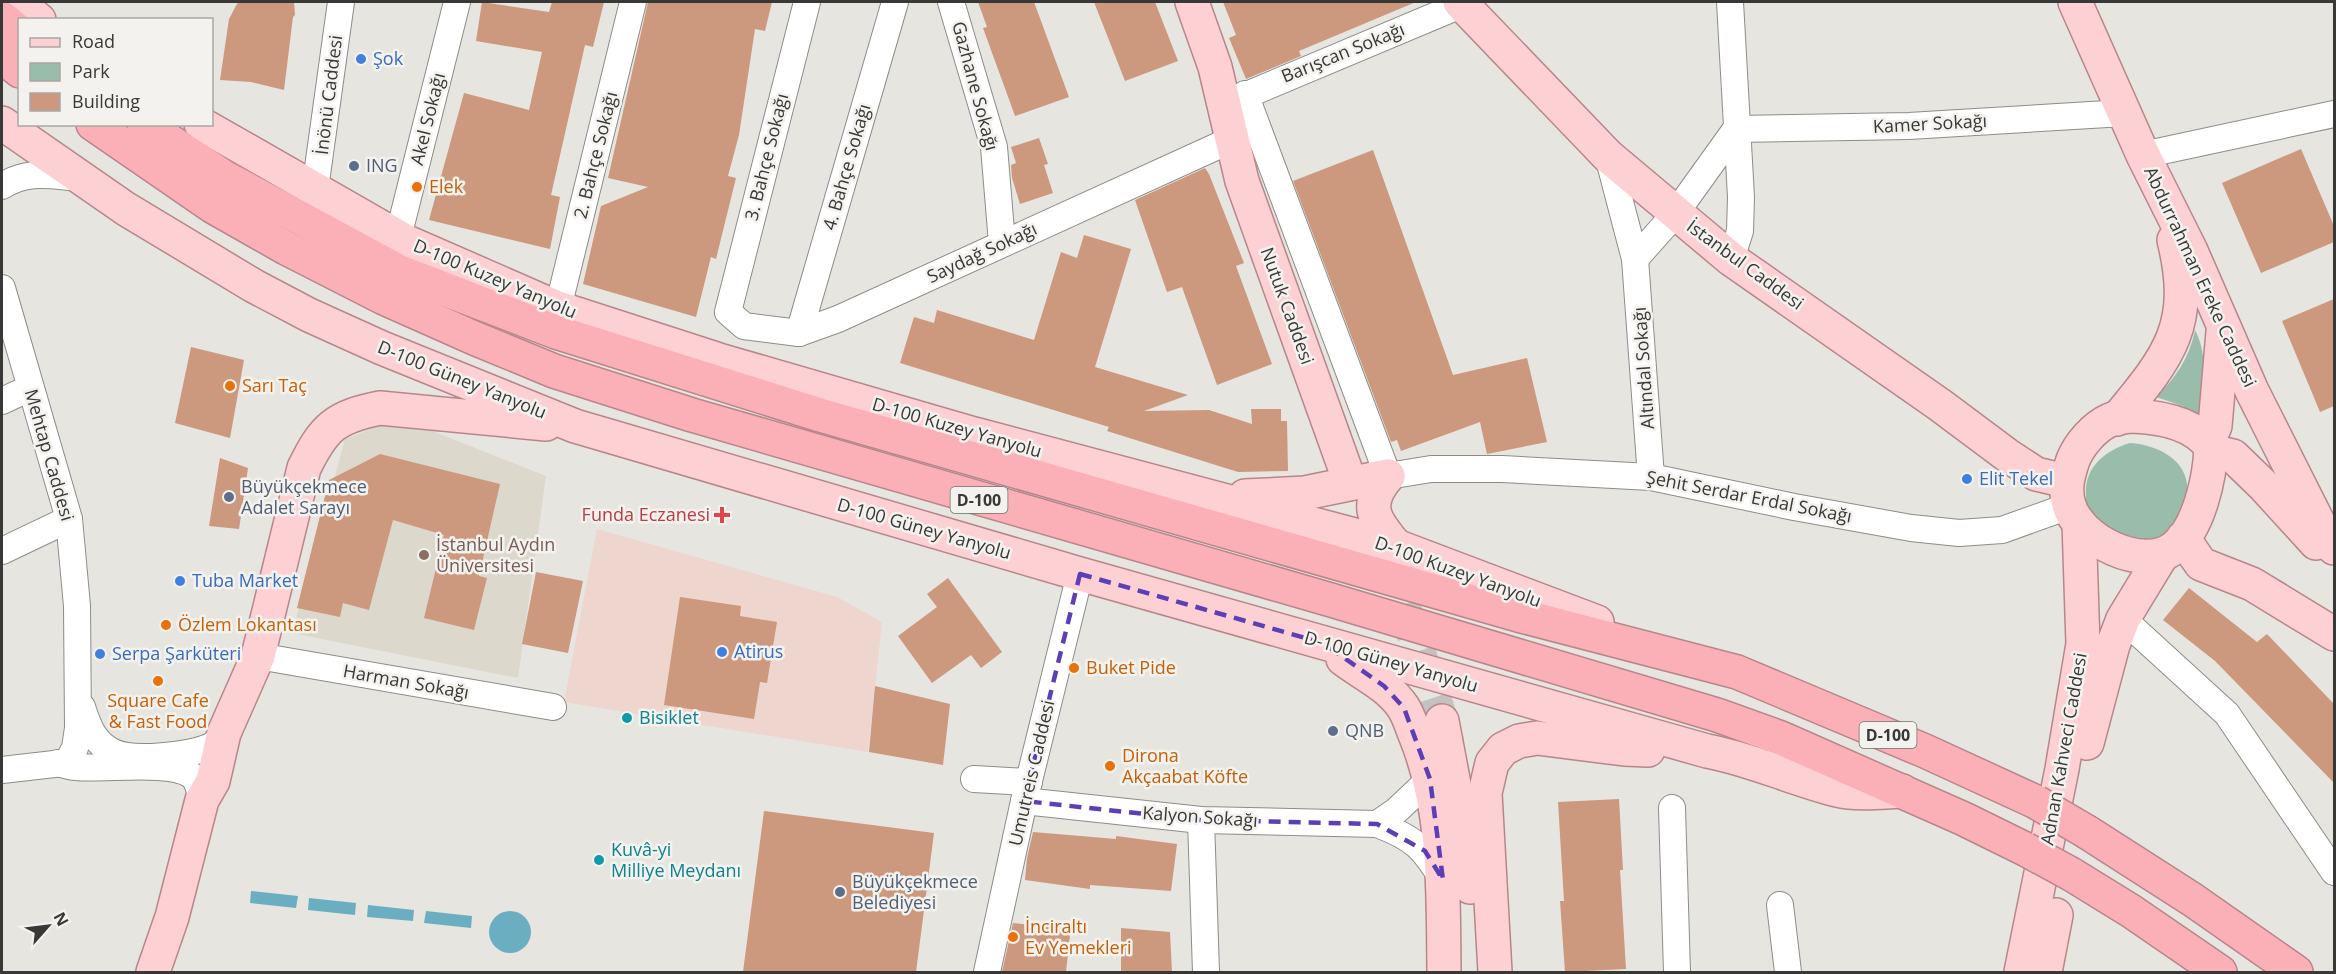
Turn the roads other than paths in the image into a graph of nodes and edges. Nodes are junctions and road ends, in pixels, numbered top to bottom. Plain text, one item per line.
1 (17, 2) edge
2 (341, 2) edge
3 (457, 2) edge
4 (633, 2) edge
5 (807, 2) edge
6 (895, 2) edge
7 (951, 2) edge
8 (1192, 2) edge
9 (1462, 2) edge
10 (1730, 2) edge
11 (2076, 2) edge
12 (2, 18) edge
13 (37, 18) edge
14 (18, 31) edge
15 (2, 57) edge
16 (18, 69) edge
17 (1234, 99) junction
18 (2124, 113) junction
19 (2334, 114) edge
20 (2, 123) edge
21 (96, 126) edge
22 (147, 126) edge
23 (205, 126) edge
24 (1736, 129) junction
25 (1233, 139) junction
26 (2143, 154) junction
27 (1608, 156) junction
28 (84, 178) junction
29 (2, 186) edge
30 (315, 189) junction
31 (2160, 192) junction
32 (1675, 214) junction
33 (398, 237) junction
34 (1002, 243) junction
35 (1635, 259) junction
36 (1731, 259) junction
37 (2, 288) edge
38 (2215, 304) junction
39 (558, 308) junction
40 (728, 312) joint
41 (799, 333) junction
42 (30, 388) junction
43 (2, 401) edge
44 (2117, 419) junction
45 (575, 426) junction
46 (2210, 447) junction
47 (1352, 468) dead end
48 (1388, 476) junction
49 (1652, 477) junction
50 (1214, 498) junction
51 (2072, 503) junction
52 (69, 519) junction
53 (1396, 546) junction
54 (2172, 546) junction
55 (2334, 548) edge
56 (2, 551) edge
57 (2334, 561) edge
58 (1080, 574) junction
59 (2123, 619) junction
60 (2334, 634) edge
61 (1323, 643) junction
62 (258, 656) junction
63 (1737, 672) junction
64 (79, 698) junction
65 (553, 707) dead end
66 (224, 733) junction
67 (1707, 751) junction
68 (58, 763) junction
69 (2, 770) edge
70 (1430, 778) junction
71 (974, 779) dead end
72 (1902, 791) junction
73 (1026, 792) junction
74 (202, 800) junction
75 (1672, 808) dead end
76 (1201, 820) junction
77 (1377, 824) junction
78 (2334, 872) edge
79 (1443, 880) junction
80 (1780, 905) dead end
81 (153, 972) edge
82 (987, 972) edge
83 (1206, 972) edge
84 (1444, 972) edge
85 (1461, 972) edge
86 (1472, 972) edge
87 (1495, 972) edge
88 (1677, 972) edge
89 (1788, 972) edge
90 (2021, 972) edge
91 (2045, 972) edge
92 (2220, 972) edge
93 (2296, 972) edge

1 - 13 main road
2 - 30 street, İnönü Caddesi
3 - 33 street, Akel Sokağı
4 - 39 street, 2. Bahçe Sokağı
5 - 40 street, 3. Bahçe Sokağı
6 - 41 street, 4. Bahçe Sokağı
7 - 34 street, Gazhane Sokağı
8 - 17 main road, Nutuk Caddesi
9 - 17 street, Barışcan Sokağı
9 - 27 main road, İstanbul Caddesi
10 - 24 street
11 - 18 main road, Abdurrahman Ereke Caddesi
12 - 14 highway
15 - 16 highway
17 - 25 main road, Nutuk Caddesi
17 - 48 street
18 - 24 street, Kamer Sokağı
18 - 26 main road, Abdurrahman Ereke Caddesi
19 - 26 street
20 - 28 main road, D-100 Güney Yanyolu
21 - 72 highway, D-100
22 - 63 highway, D-100
23 - 30 main road, D-100 Kuzey Yanyolu
24 - 32 street
24 - 36 street
25 - 34 street, Saydağ Sokağı
25 - 47 main road, Nutuk Caddesi
26 - 31 main road, Abdurrahman Ereke Caddesi
27 - 32 main road, İstanbul Caddesi
27 - 35 street, Altındal Sokağı
28 - 29 street
28 - 45 main road, D-100 Güney Yanyolu
30 - 33 main road, D-100 Kuzey Yanyolu
31 - 38 main road, Abdurrahman Ereke Caddesi
31 - 44 main road
32 - 35 street
32 - 36 main road, İstanbul Caddesi
33 - 39 main road, D-100 Kuzey Yanyolu
34 - 41 street, Saydağ Sokağı
35 - 49 street, Altındal Sokağı
36 - 51 main road, İstanbul Caddesi
37 - 42 street, Mehtap Caddesi
38 - 46 main road
38 - 55 main road, Abdurrahman Ereke Caddesi
39 - 50 main road, D-100 Kuzey Yanyolu
40 - 41 street, Saydağ Sokağı
42 - 43 street
42 - 52 street, Mehtap Caddesi
44 - 46 main road
44 - 51 main road
45 - 58 main road, D-100 Güney Yanyolu
45 - 62 main road
46 - 54 main road
46 - 57 main road
48 - 49 street, Şehit Serdar Erdal Sokağı
48 - 50 main road
48 - 53 main road
49 - 51 street, Şehit Serdar Erdal Sokağı
50 - 53 main road, D-100 Kuzey Yanyolu
51 - 54 main road
51 - 90 main road, Adnan Kahveci Caddesi
52 - 56 street
52 - 64 street, Mehtap Caddesi
53 - 63 main road, D-100 Kuzey Yanyolu
54 - 59 main road, Adnan Kahveci Caddesi
54 - 60 main road
58 - 61 main road, D-100 Güney Yanyolu
58 - 73 street, Umutreis Caddesi
59 - 78 street
59 - 91 main road, Adnan Kahveci Caddesi
61 - 67 main road, D-100 Güney Yanyolu
61 - 70 main road
62 - 65 street, Harman Sokağı
62 - 66 main road
63 - 93 highway, D-100, bridge
64 - 66 street, Mehtap Caddesi
64 - 68 street, Mehtap Caddesi
66 - 74 main road
67 - 72 main road, D-100 Güney Yanyolu
67 - 87 main road
68 - 69 street
68 - 74 street
70 - 77 street
70 - 79 main road
71 - 73 street, Kalyon Sokağı
72 - 92 highway, D-100, bridge
73 - 76 street, Kalyon Sokağı
73 - 82 street, Umutreis Caddesi
74 - 81 main road
75 - 88 street
76 - 77 street, Kalyon Sokağı
76 - 83 street
77 - 79 street, Kalyon Sokağı
79 - 84 main road
80 - 89 street
85 - 86 main road

